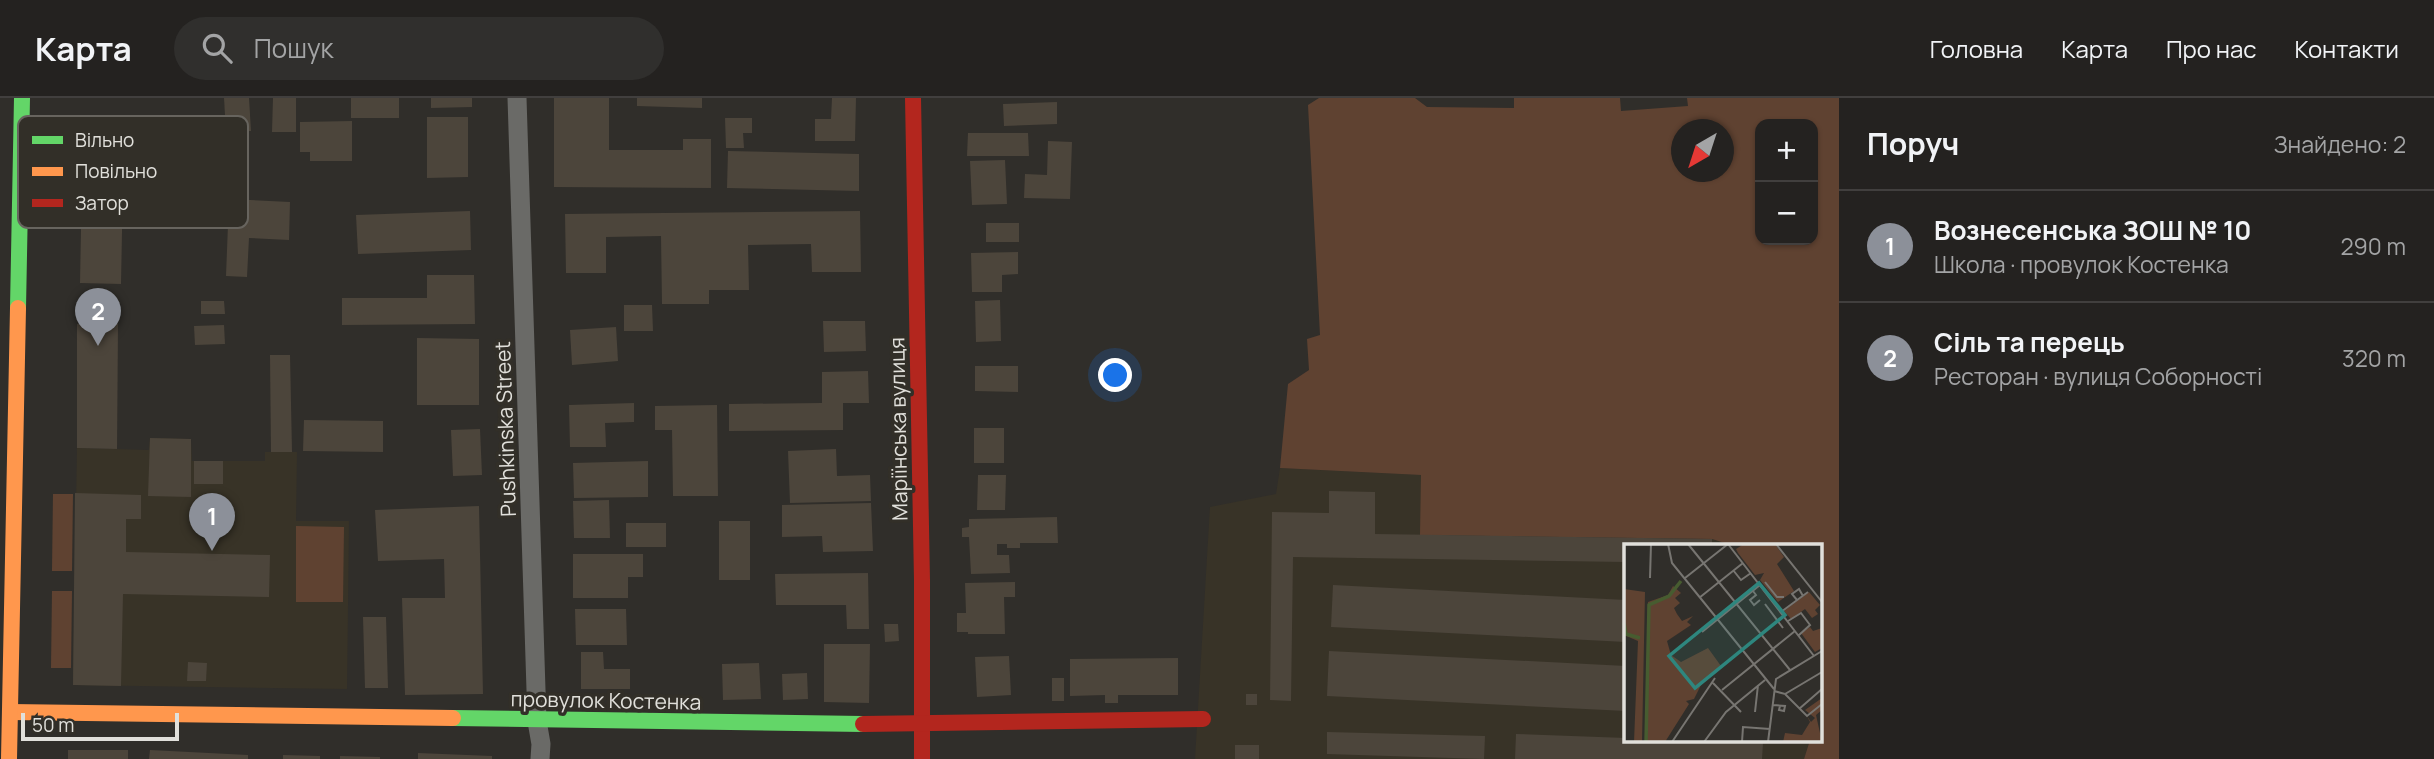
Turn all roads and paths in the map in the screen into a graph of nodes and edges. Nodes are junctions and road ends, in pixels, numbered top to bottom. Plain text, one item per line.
1 (22, 98) edge
2 (517, 98) edge
3 (913, 98) edge
4 (22, 116) edge
5 (19, 228) edge
6 (10, 712) junction
7 (1202, 719) dead end
8 (537, 721) junction
9 (923, 723) junction
10 (9, 759) edge
11 (540, 759) edge
12 (922, 759) edge

1 - 4 main road
2 - 8 street, Pushkinska Street
3 - 9 main road, Маріїнська вулиця
5 - 6 main road
6 - 8 main road, провулок Костенка
6 - 10 main road
7 - 9 main road, провулок Костенка
8 - 9 main road, провулок Костенка
8 - 11 street, Pushkinska Street
9 - 12 main road, Маріїнська вулиця

